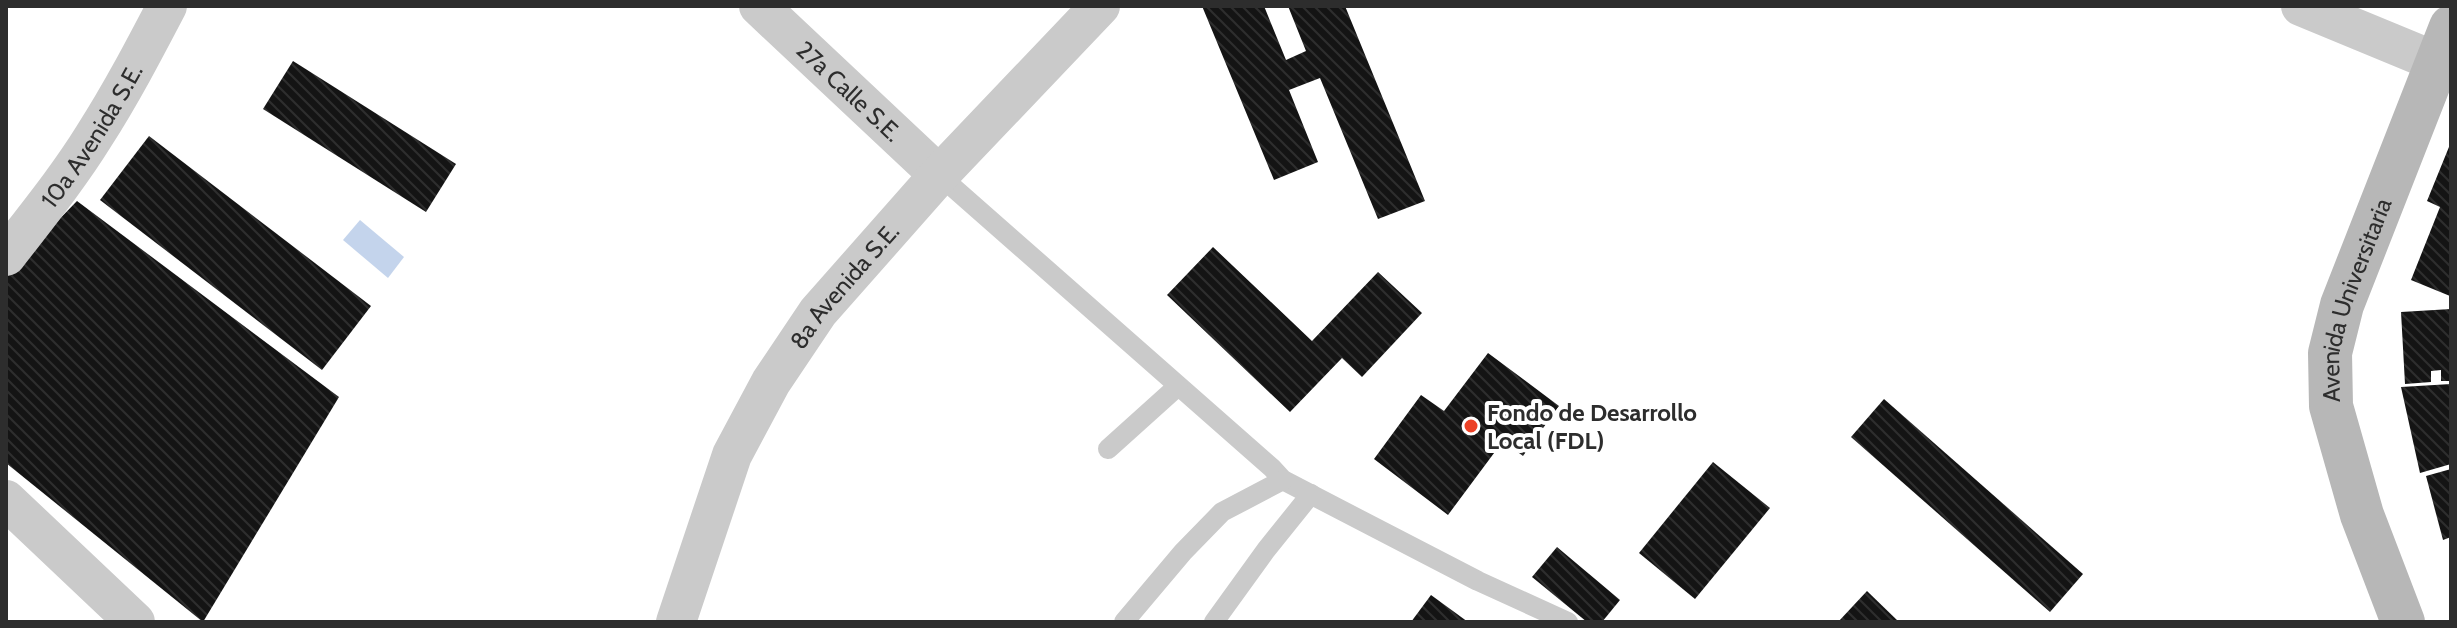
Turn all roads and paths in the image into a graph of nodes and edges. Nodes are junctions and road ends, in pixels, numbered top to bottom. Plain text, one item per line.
1 (167, 6) edge
2 (759, 6) edge
3 (1100, 6) edge
4 (2301, 6) edge
5 (2446, 52) edge
6 (939, 175) junction
7 (6, 256) edge
8 (1178, 386) junction
9 (1108, 449) dead end
10 (1283, 480) junction
11 (1311, 494) junction
12 (6, 500) edge
13 (135, 622) edge
14 (676, 622) edge
15 (1124, 622) edge
16 (1214, 622) edge
17 (1568, 622) edge
18 (2403, 622) edge

1 - 7 street, 10a Avenida S.E.
2 - 6 street, 27a Calle S.E.
3 - 6 street, 8a Avenida S.E.
4 - 5 street
5 - 18 street, Avenida Universitaria
6 - 8 lane
6 - 14 street, 8a Avenida S.E.
8 - 9 lane
8 - 10 lane
10 - 11 lane
10 - 15 lane
11 - 16 lane
11 - 17 lane
12 - 13 street

